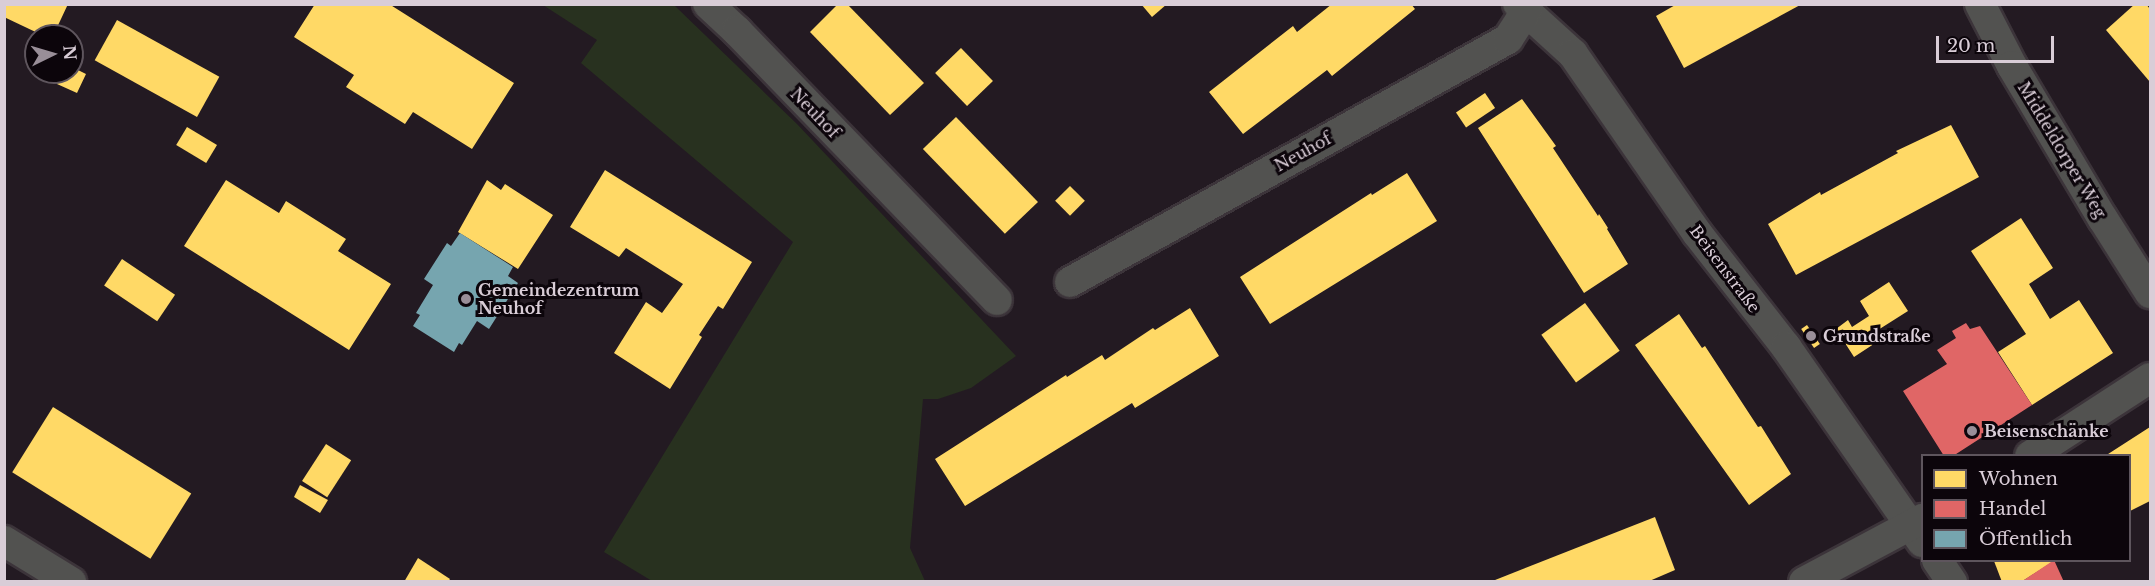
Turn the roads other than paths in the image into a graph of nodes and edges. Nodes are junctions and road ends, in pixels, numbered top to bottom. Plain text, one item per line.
1 (708, 4) edge
2 (1980, 4) edge
3 (1522, 8) edge
4 (1070, 282) dead end
5 (2151, 293) edge
6 (997, 300) dead end
7 (2151, 378) edge
8 (2033, 454) edge
9 (1918, 529) edge
10 (4, 541) edge
11 (1938, 562) edge
12 (71, 582) edge
13 (1804, 582) edge
14 (1952, 582) edge

1 - 6 street, Neuhof
2 - 5 street, Middeldorper Weg
3 - 4 street, Neuhof
3 - 9 street, Beisenstraße
7 - 8 street
9 - 13 street
10 - 12 street
11 - 14 street

